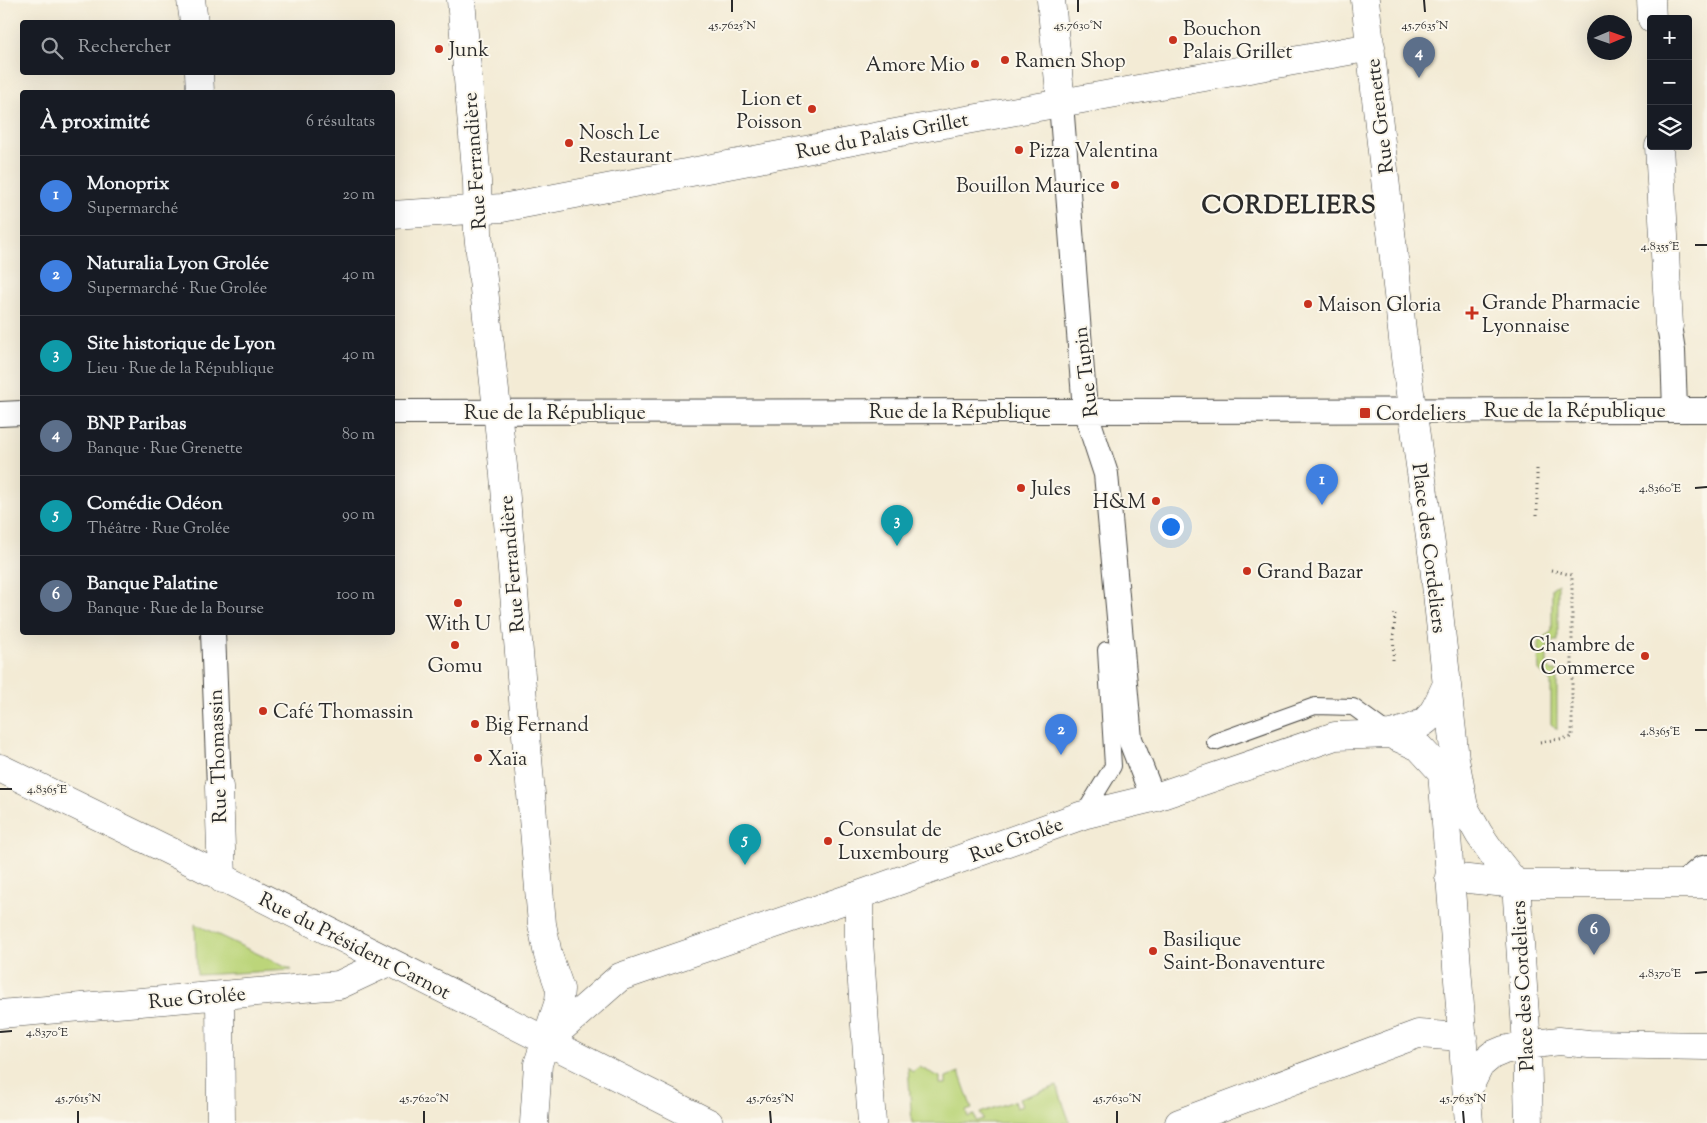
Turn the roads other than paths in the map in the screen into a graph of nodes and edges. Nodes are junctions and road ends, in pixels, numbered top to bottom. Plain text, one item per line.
1 (191, 0) edge
2 (461, 0) edge
3 (1051, 0) edge
4 (1365, 0) edge
5 (1651, 0) edge
6 (1652, 15) edge
7 (194, 20) edge
8 (1371, 47) junction
9 (199, 75) edge
10 (200, 90) edge
11 (1061, 102) junction
12 (1659, 150) edge
13 (478, 209) junction
14 (395, 215) edge
15 (1669, 325) joint
16 (1085, 410) junction
17 (1675, 410) junction
18 (1707, 410) edge
19 (1412, 411) junction
20 (395, 412) edge
21 (497, 412) junction
22 (20, 413) edge
23 (0, 414) edge
24 (213, 635) edge
25 (1106, 650) dead end
26 (1446, 686) junction
27 (1390, 734) junction
28 (1215, 742) dead end
29 (0, 768) edge
30 (1442, 772) junction
31 (219, 786) joint
32 (1153, 798) junction
33 (1464, 807) junction
34 (1083, 815) junction
35 (1707, 863) edge
36 (1449, 877) junction
37 (222, 879) junction
38 (1516, 884) junction
39 (1678, 884) junction
40 (1707, 884) edge
41 (858, 895) junction
42 (388, 962) junction
43 (220, 996) junction
44 (0, 1014) edge
45 (1463, 1037) junction
46 (547, 1041) junction
47 (1527, 1045) junction
48 (1707, 1046) edge
49 (1467, 1091) junction
50 (221, 1123) edge
51 (534, 1123) edge
52 (709, 1123) edge
53 (872, 1123) edge
54 (1179, 1123) edge
55 (1469, 1123) edge
56 (1529, 1123) edge

1 - 7 street
2 - 13 street, Rue Ferrandière
3 - 11 street, Rue Tupin
4 - 8 street, Rue Grenette
5 - 6 street
8 - 11 street, Rue du Palais Grillet
8 - 19 street, Rue Grenette
9 - 10 street
11 - 13 street, Rue du Palais Grillet
11 - 16 street, Rue Tupin
12 - 15 street
13 - 14 street, Rue du Palais Grillet
13 - 21 street, Rue Ferrandière
15 - 17 street
16 - 19 street, Rue de la République
16 - 21 street, Rue de la République
16 - 32 street, Rue Tupin
17 - 18 street, Rue de la République
17 - 19 street, Rue de la République
19 - 26 street, Place des Cordeliers
20 - 21 street, Rue de la République
21 - 46 street, Rue Ferrandière
22 - 23 street
24 - 31 street, Rue Thomassin
25 - 34 lane
26 - 27 street
26 - 30 street, Place des Cordeliers
26 - 33 street, Place des Cordeliers
27 - 28 lane
27 - 30 street, Rue Grolée
27 - 32 street, Rue Grolée
29 - 37 street, Rue du Président Carnot
30 - 33 street, Rue Grolée
30 - 36 street, Place des Cordeliers
31 - 37 street, Rue Thomassin
32 - 34 street, Rue Grolée
33 - 38 street, Place des Cordeliers
34 - 41 street, Rue Grolée
35 - 39 lane
36 - 38 street
36 - 45 street, Place des Cordeliers
37 - 42 street, Rue du Président Carnot
38 - 39 street
38 - 47 street, Place des Cordeliers
39 - 40 street
41 - 46 street, Rue Grolée
41 - 53 street
42 - 43 street, Rue Grolée
42 - 46 street, Rue du Président Carnot
43 - 44 street, Rue Grolée
43 - 50 street
45 - 49 street, Place des Cordeliers
45 - 54 street
46 - 51 street, Rue Ferrandière
46 - 52 street, Rue du Président Carnot
47 - 48 street
47 - 49 street
47 - 56 street, Place des Cordeliers
49 - 55 street, Place des Cordeliers

